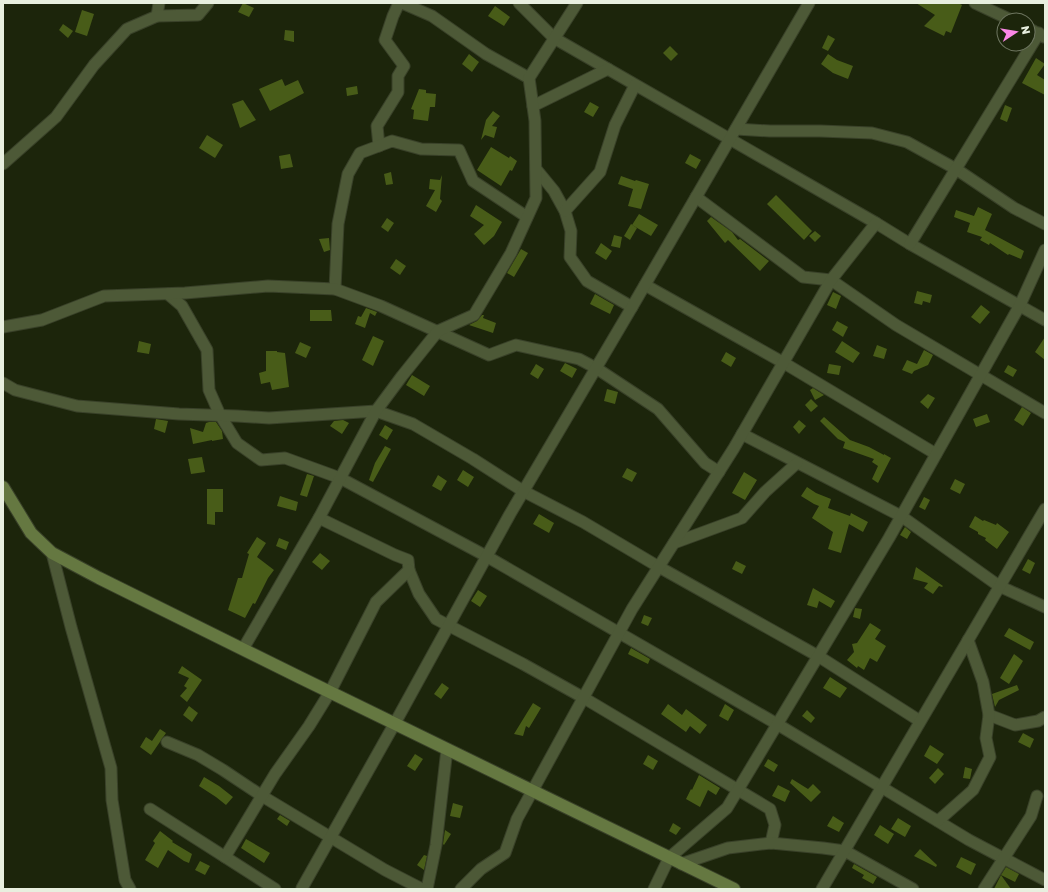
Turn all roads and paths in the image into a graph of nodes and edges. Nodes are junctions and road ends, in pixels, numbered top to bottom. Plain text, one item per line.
1 (159, 3) edge
2 (208, 3) edge
3 (400, 3) edge
4 (519, 3) edge
5 (576, 3) edge
6 (809, 3) edge
7 (975, 3) edge
8 (996, 13) edge
9 (157, 16) junction
10 (1042, 35) edge
11 (554, 38) junction
12 (608, 69) junction
13 (529, 78) junction
14 (635, 85) junction
15 (533, 106) junction
16 (736, 129) junction
17 (730, 140) junction
18 (379, 146) junction
19 (3, 164) edge
20 (536, 169) junction
21 (956, 169) junction
22 (696, 197) junction
23 (565, 211) junction
24 (528, 217) junction
25 (876, 223) junction
26 (1045, 224) edge
27 (910, 244) junction
28 (1045, 250) edge
29 (831, 280) junction
30 (645, 285) junction
31 (336, 289) junction
32 (168, 294) junction
33 (1020, 305) junction
34 (632, 307) junction
35 (1045, 320) edge
36 (3, 327) edge
37 (438, 331) junction
38 (784, 363) junction
39 (596, 368) junction
40 (980, 375) junction
41 (3, 384) edge
42 (376, 411) junction
43 (1045, 413) edge
44 (220, 415) junction
45 (742, 434) junction
46 (936, 454) junction
47 (797, 463) junction
48 (719, 472) junction
49 (340, 478) junction
50 (3, 487) edge
51 (523, 491) junction
52 (1045, 509) edge
53 (901, 516) junction
54 (319, 518) junction
55 (674, 543) junction
56 (52, 553) junction
57 (486, 556) junction
58 (659, 567) junction
59 (408, 570) junction
60 (999, 586) junction
61 (1045, 606) edge
62 (448, 626) junction
63 (619, 634) junction
64 (968, 640) junction
65 (243, 649) junction
66 (818, 656) junction
67 (330, 692) junction
68 (584, 698) junction
69 (989, 715) junction
70 (1045, 717) edge
71 (920, 721) junction
72 (394, 724) junction
73 (778, 724) junction
74 (167, 742) dead end
75 (447, 749) junction
76 (882, 787) junction
77 (737, 790) junction
78 (532, 791) junction
79 (262, 796) junction
80 (1036, 796) dead end
81 (150, 809) dead end
82 (938, 821) junction
83 (331, 836) junction
84 (771, 843) junction
85 (845, 851) junction
86 (225, 856) junction
87 (669, 858) junction
88 (1004, 858) junction
89 (682, 864) junction
90 (1045, 880) edge
91 (127, 884) edge
92 (267, 887) edge
93 (302, 888) dead end
94 (138, 889) edge
95 (422, 889) edge
96 (427, 889) edge
97 (461, 889) edge
98 (654, 889) edge
99 (734, 889) edge
100 (822, 889) edge
101 (913, 889) edge
102 (984, 889) edge

1 - 9 street
2 - 9 street
3 - 13 street
3 - 18 street
4 - 11 street
5 - 11 street
6 - 16 street
7 - 8 street
9 - 19 street
10 - 21 street
11 - 12 street
11 - 13 street
12 - 14 street
12 - 15 street
13 - 15 street
14 - 17 street
14 - 23 street
15 - 20 street
16 - 17 street
16 - 21 street
17 - 22 street
17 - 25 street
18 - 24 street
18 - 31 street
20 - 23 street
20 - 24 street
21 - 26 street
21 - 27 street
22 - 29 street
22 - 30 street
23 - 34 street
24 - 37 street
25 - 27 street
25 - 29 street
27 - 33 street
28 - 33 street
29 - 38 street
29 - 40 street
30 - 34 street
30 - 38 street
31 - 32 street
31 - 37 street
32 - 36 street
32 - 44 street
33 - 35 street
33 - 40 street
34 - 39 street
37 - 39 street
37 - 42 street
38 - 45 street
38 - 46 street
39 - 48 street
39 - 51 street
40 - 43 street
40 - 46 street
41 - 44 street
42 - 44 street
42 - 49 street
42 - 51 street
44 - 49 street
45 - 47 street
45 - 48 street
46 - 53 street
47 - 53 street
47 - 55 street
48 - 55 street
49 - 54 street
49 - 57 street
50 - 56 street
51 - 57 street
51 - 58 street
52 - 60 street
53 - 60 street
53 - 66 street
54 - 59 street
54 - 65 street
55 - 58 street
56 - 65 street
56 - 91 street
57 - 62 street
57 - 63 street
58 - 63 street
58 - 66 street
59 - 62 street
59 - 67 street
60 - 61 street
60 - 64 street
62 - 68 street
62 - 72 street
63 - 68 street
63 - 73 street
64 - 69 street
64 - 71 street
65 - 67 street
66 - 71 street
66 - 73 street
67 - 72 street
67 - 79 street
68 - 77 street
68 - 78 street
69 - 70 street
69 - 82 street
71 - 76 street
72 - 75 street
72 - 83 street
73 - 76 street
73 - 77 street
74 - 79 street
75 - 78 street
75 - 96 street
76 - 82 street
76 - 85 street
77 - 84 street
77 - 87 street
78 - 87 street
78 - 97 street
79 - 83 street
79 - 86 street
80 - 88 street
81 - 86 street
82 - 88 street
83 - 93 street
83 - 95 street
84 - 85 street
84 - 89 street
85 - 100 street
85 - 101 street
86 - 92 street
87 - 89 street
87 - 98 street
88 - 90 street
88 - 102 street
89 - 99 street
91 - 94 street

